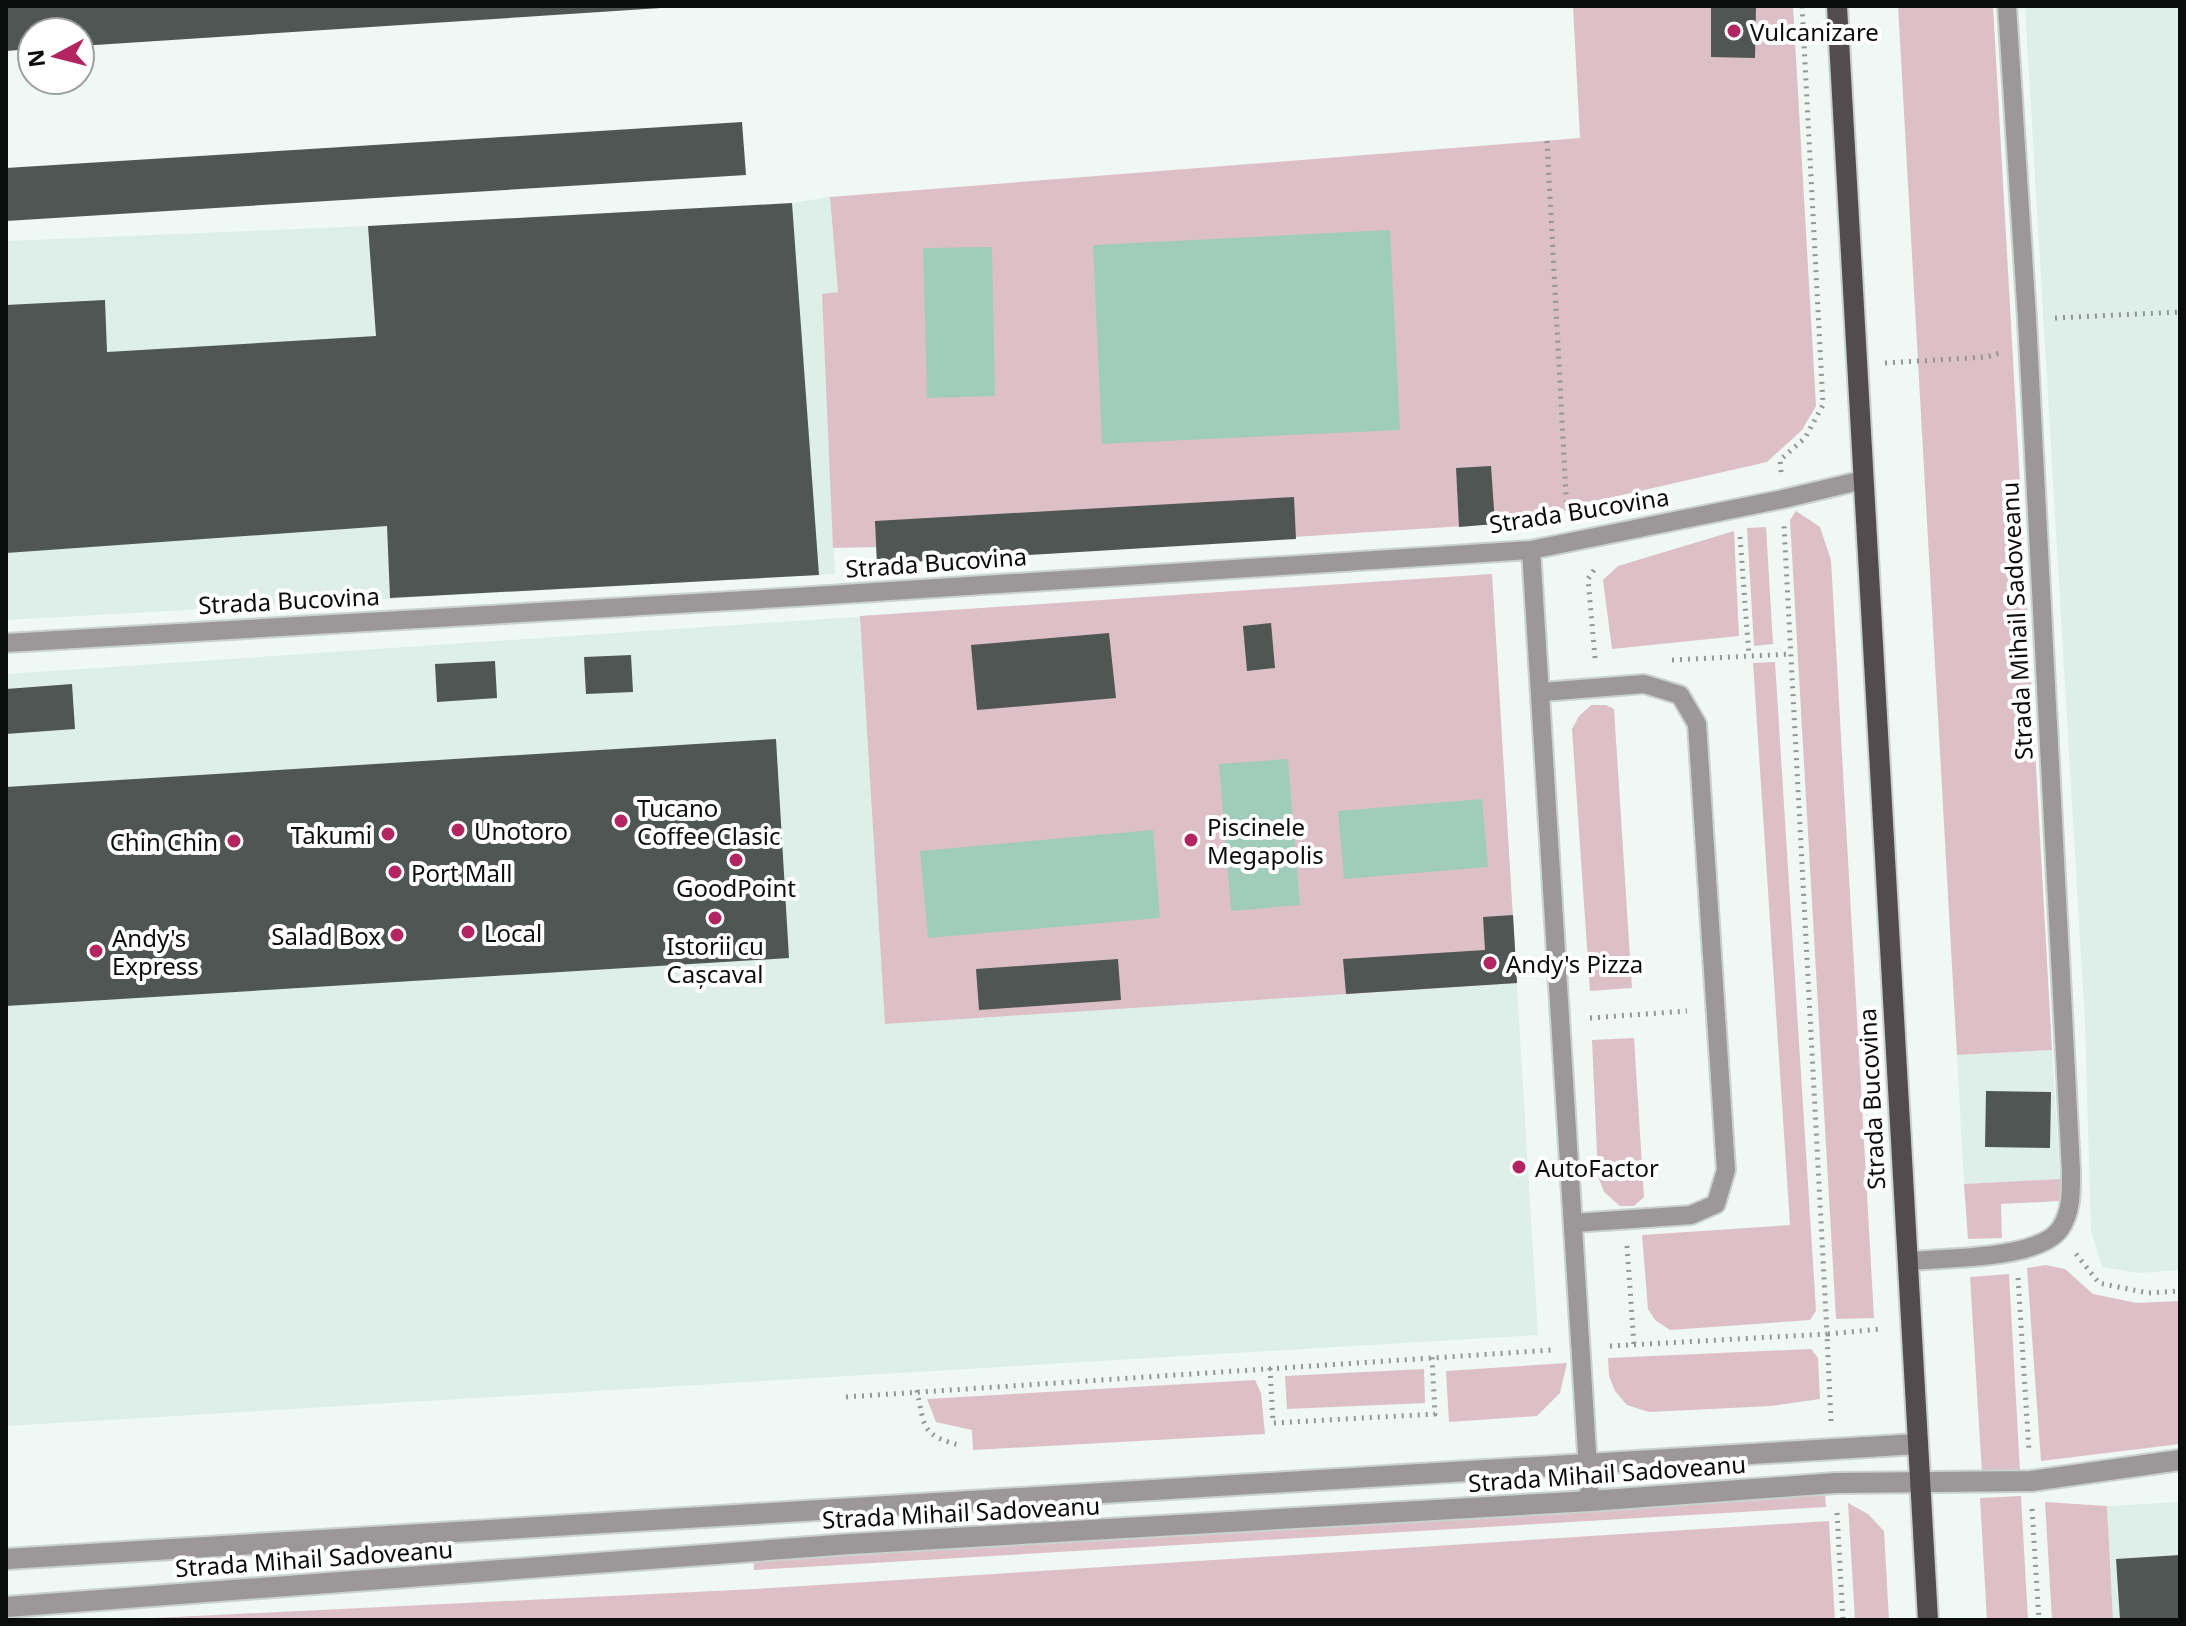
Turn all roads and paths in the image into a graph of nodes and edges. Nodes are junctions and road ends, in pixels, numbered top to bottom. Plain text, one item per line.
1 (1802, 6) edge
2 (1837, 6) edge
3 (2007, 6) edge
4 (1547, 141) dead end
5 (1863, 480) junction
6 (1783, 499) junction
7 (1739, 523) dead end
8 (1569, 542) junction
9 (1531, 550) junction
10 (1601, 561) dead end
11 (6, 643) edge
12 (1791, 654) junction
13 (1749, 656) junction
14 (1657, 661) dead end
15 (1598, 687) junction
16 (1542, 692) junction
17 (1716, 1009) junction
18 (1561, 1020) junction
19 (1625, 1221) junction
20 (1574, 1223) junction
21 (2059, 1230) junction
22 (2016, 1252) junction
23 (1907, 1261) junction
24 (2180, 1291) edge
25 (1911, 1326) junction
26 (1827, 1334) junction
27 (1634, 1345) junction
28 (1581, 1348) junction
29 (1432, 1357) junction
30 (1270, 1368) junction
31 (917, 1390) junction
32 (846, 1397) dead end
33 (1917, 1444) junction
34 (962, 1446) dead end
35 (1832, 1451) junction
36 (2180, 1460) edge
37 (1589, 1465) junction
38 (1920, 1481) junction
39 (2031, 1481) junction
40 (1835, 1483) junction
41 (1590, 1501) junction
42 (6, 1559) edge
43 (6, 1607) edge
44 (1843, 1620) edge
45 (1928, 1620) edge
46 (2039, 1620) edge

1 - 6 path
2 - 5 main road, Strada Bucovina
3 - 21 lane, Strada Mihail Sadoveanu
4 - 8 path
5 - 6 lane, Strada Bucovina
5 - 23 main road, Strada Bucovina
6 - 8 lane, Strada Bucovina
6 - 12 path
7 - 13 path
8 - 9 lane, Strada Bucovina
9 - 11 lane, Strada Bucovina
9 - 16 lane
10 - 15 path
12 - 13 path
12 - 26 path
13 - 14 path
15 - 16 lane
15 - 17 lane
16 - 18 lane
17 - 18 path
17 - 19 lane
18 - 20 lane
19 - 20 lane
19 - 27 path
20 - 28 lane
21 - 22 lane
21 - 24 path
22 - 23 lane
22 - 39 path
23 - 25 main road, Strada Bucovina
25 - 26 path
25 - 33 main road, Strada Bucovina
26 - 27 path
26 - 35 path
27 - 28 path
28 - 29 path
28 - 37 lane
29 - 30 path
29 - 30 path
30 - 31 path
31 - 32 path
31 - 34 path
33 - 35 street, Strada Mihail Sadoveanu
33 - 38 main road, Strada Bucovina
35 - 37 street, Strada Mihail Sadoveanu
36 - 39 street, Strada Mihail Sadoveanu
37 - 41 lane
37 - 42 street, Strada Mihail Sadoveanu
38 - 39 street, Strada Mihail Sadoveanu
38 - 40 street, Strada Mihail Sadoveanu
38 - 45 main road, Strada Bucovina
39 - 46 path
40 - 41 street, Strada Mihail Sadoveanu
40 - 44 path
41 - 43 street, Strada Mihail Sadoveanu

